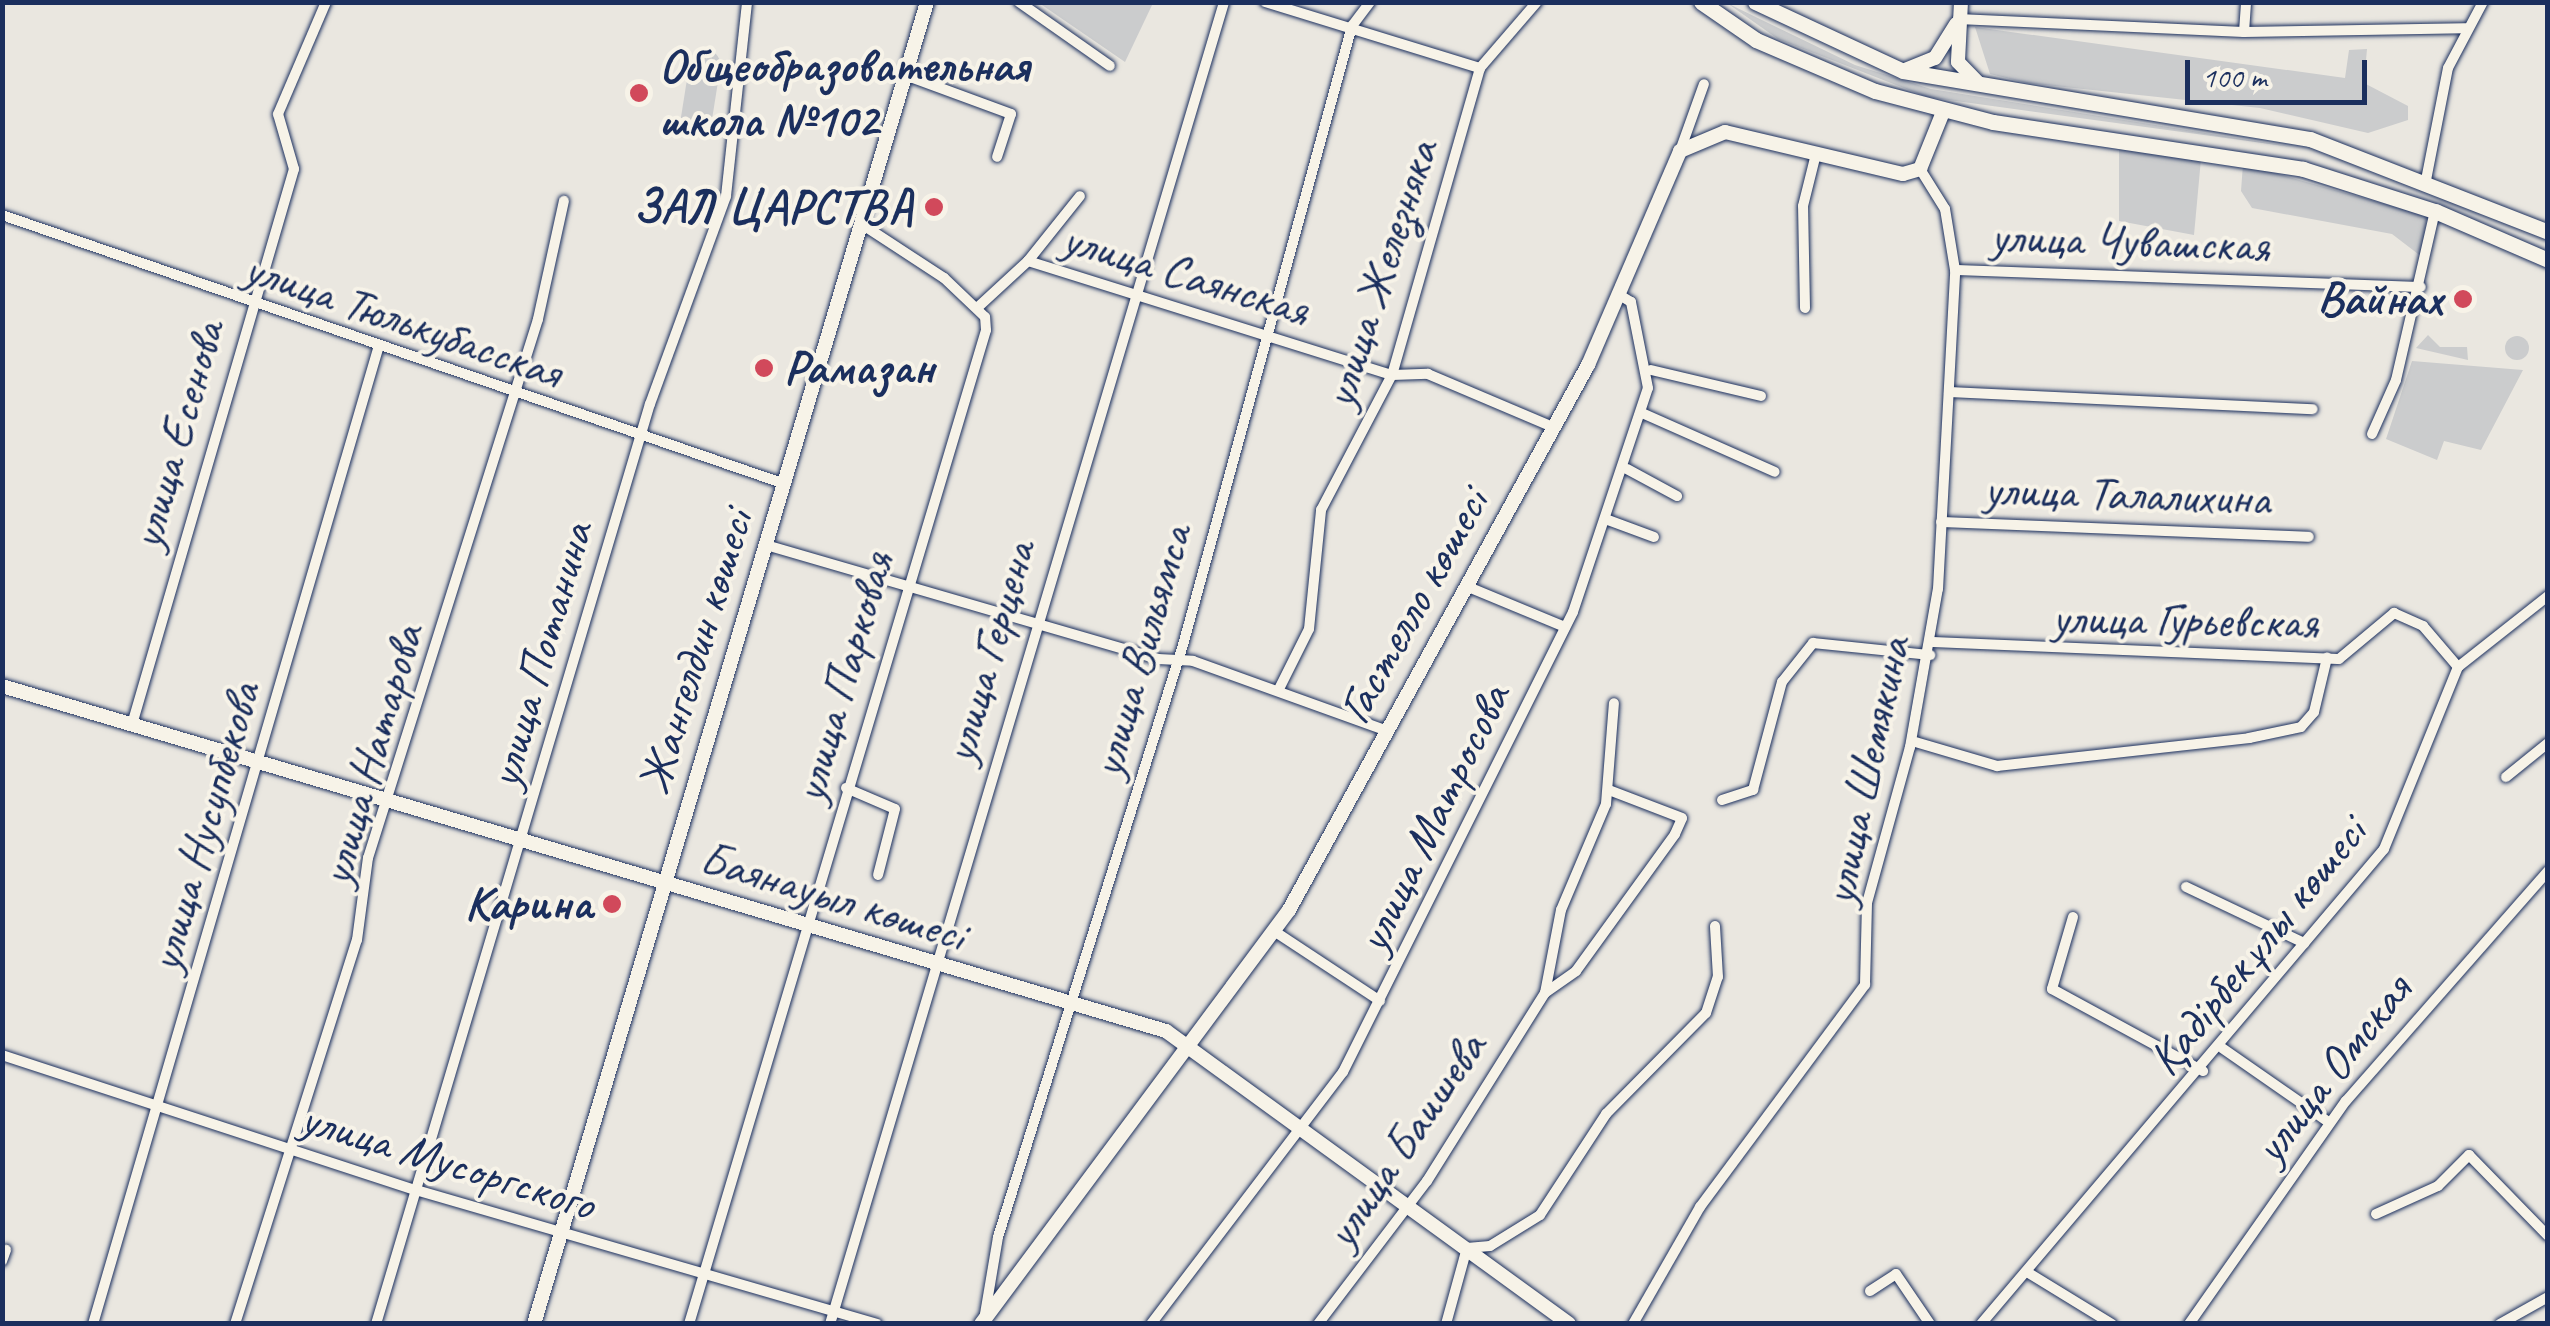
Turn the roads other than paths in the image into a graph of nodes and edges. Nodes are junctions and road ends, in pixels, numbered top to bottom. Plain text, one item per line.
1 (326, 2) edge
2 (747, 2) edge
3 (927, 2) edge
4 (1019, 2) edge
5 (1224, 2) edge
6 (1264, 2) edge
7 (1370, 2) edge
8 (1537, 2) edge
9 (1701, 2) edge
10 (1755, 2) edge
11 (1961, 2) edge
12 (2246, 2) edge
13 (2483, 2) edge
14 (1958, 19) junction
15 (1352, 26) junction
16 (2466, 28) junction
17 (2244, 32) junction
18 (1110, 66) dead end
19 (1480, 68) junction
20 (1902, 70) junction
21 (905, 75) junction
22 (1704, 84) dead end
23 (1990, 91) junction
24 (1943, 112) junction
25 (2310, 140) junction
26 (1680, 151) junction
27 (1816, 154) junction
28 (996, 158) dead end
29 (1920, 169) junction
30 (2303, 169) junction
31 (2426, 180) junction
32 (1080, 196) dead end
33 (564, 202) dead end
34 (2435, 210) junction
35 (2, 215) edge
36 (860, 224) junction
37 (2548, 232) edge
38 (2545, 254) edge
39 (1028, 261) junction
40 (1955, 270) junction
41 (2421, 287) junction
42 (1621, 296) junction
43 (1134, 297) junction
44 (251, 307) junction
45 (978, 308) junction
46 (1805, 308) dead end
47 (1266, 336) junction
48 (378, 349) junction
49 (1651, 370) junction
50 (1392, 376) junction
51 (1949, 392) junction
52 (513, 395) junction
53 (1761, 396) dead end
54 (2313, 409) dead end
55 (1642, 413) junction
56 (1556, 428) junction
57 (2372, 434) dead end
58 (640, 437) junction
59 (1628, 469) junction
60 (1776, 472) dead end
61 (784, 484) junction
62 (1677, 496) dead end
63 (1608, 520) junction
64 (1941, 522) junction
65 (1654, 537) dead end
66 (2310, 537) dead end
67 (766, 545) junction
68 (906, 583) junction
69 (1466, 586) junction
70 (2548, 596) edge
71 (1034, 623) junction
72 (1566, 627) junction
73 (1932, 642) junction
74 (1930, 655) junction
75 (2328, 658) junction
76 (1178, 660) junction
77 (2458, 667) junction
78 (2, 686) edge
79 (1280, 689) junction
80 (1614, 703) dead end
81 (133, 721) junction
82 (1387, 730) junction
83 (1912, 742) junction
84 (2548, 743) edge
85 (260, 755) junction
86 (2506, 777) dead end
87 (846, 788) junction
88 (1609, 790) junction
89 (389, 800) junction
90 (1722, 800) dead end
91 (524, 843) junction
92 (2548, 871) edge
93 (878, 875) dead end
94 (665, 883) junction
95 (2186, 887) dead end
96 (2072, 917) dead end
97 (1715, 926) dead end
98 (805, 929) junction
99 (1274, 931) junction
100 (2304, 944) junction
101 (937, 968) junction
102 (1545, 993) junction
103 (1380, 1001) junction
104 (1073, 1005) junction
105 (1192, 1045) junction
106 (2222, 1048) junction
107 (2, 1055) edge
108 (2203, 1071) junction
109 (159, 1106) junction
110 (2330, 1123) junction
111 (1301, 1126) junction
112 (286, 1147) junction
113 (416, 1190) junction
114 (1409, 1206) junction
115 (2376, 1214) dead end
116 (561, 1233) junction
117 (2548, 1236) edge
118 (1468, 1248) junction
119 (2027, 1272) junction
120 (704, 1275) junction
121 (1870, 1291) dead end
122 (2547, 1300) edge
123 (831, 1318) edge
124 (982, 1322) edge
125 (93, 1324) edge
126 (235, 1324) edge
127 (376, 1324) edge
128 (534, 1324) edge
129 (689, 1324) edge
130 (876, 1324) edge
131 (1151, 1324) edge
132 (1318, 1324) edge
133 (1446, 1324) edge
134 (1569, 1324) edge
135 (1633, 1324) edge
136 (1930, 1324) edge
137 (1980, 1324) edge
138 (2112, 1324) edge
139 (2189, 1324) edge
140 (2500, 1324) edge

1 - 44 street, улица Есенова
2 - 58 street, улица Потанина
3 - 21 street, Жангелдин көшесі
4 - 18 street
5 - 43 street, улица Герцена
6 - 15 street
7 - 15 street, улица Вильямса
8 - 19 street, улица Железняка
9 - 24 main road
10 - 20 main road
11 - 14 street
12 - 17 street
13 - 16 street
14 - 17 street
14 - 20 street
14 - 23 street
15 - 19 street
15 - 47 street, улица Вильямса
16 - 17 street
16 - 31 street
19 - 50 street, улица Железняка
20 - 23 main road
21 - 28 street
21 - 36 street, Жангелдин көшесі
22 - 26 street
23 - 25 main road
24 - 29 street
24 - 30 main road
25 - 30 main road
25 - 31 main road
26 - 27 street
26 - 42 street, Гастелло көшесі
27 - 29 street
27 - 46 street
29 - 40 street, улица Шемякина
30 - 34 main road
31 - 37 main road
32 - 39 street
33 - 52 street, улица Натарова
34 - 38 main road
34 - 41 street
35 - 44 street, улица Тюлькубасская
36 - 45 street
36 - 61 street, Жангелдин көшесі
39 - 43 street, улица Саянская
39 - 45 street, улица Саянская
40 - 41 street, улица Чувашская
40 - 51 street, улица Шемякина
41 - 57 street
42 - 49 street, улица Матросова
42 - 56 street, Гастелло көшесі
43 - 47 street, улица Саянская
43 - 71 street, улица Герцена
44 - 48 street, улица Тюлькубасская
44 - 81 street, улица Есенова
45 - 68 street, улица Парковая
47 - 50 street, улица Саянская
47 - 76 street, улица Вильямса
48 - 52 street, улица Тюлькубасская
48 - 85 street, улица Нусупбекова
49 - 53 street
49 - 55 street, улица Матросова
50 - 56 street, улица Саянская
50 - 79 street, улица Железняка
51 - 54 street
51 - 64 street, улица Шемякина
52 - 58 street, улица Тюлькубасская
52 - 89 street, улица Натарова
55 - 59 street, улица Матросова
55 - 60 street
56 - 69 street, Гастелло көшесі
58 - 61 street, улица Тюлькубасская
58 - 91 street, улица Потанина
59 - 62 street
59 - 63 street, улица Матросова
61 - 67 street, Жангелдин көшесі
63 - 65 street
63 - 72 street, улица Матросова
64 - 66 street, улица Талалихина
64 - 73 street, улица Шемякина
67 - 68 street
67 - 94 street, Жангелдин көшесі
68 - 71 street
68 - 87 street, улица Парковая
69 - 72 street
69 - 82 street, Гастелло көшесі
70 - 77 street
71 - 76 street
71 - 101 street, улица Герцена
72 - 103 street, улица Матросова
73 - 74 street, улица Шемякина
73 - 75 street, улица Гурьевская
74 - 83 street, улица Шемякина
74 - 90 street
75 - 77 street, улица Гурьевская
75 - 83 street
76 - 79 street
76 - 104 street, улица Вильямса
77 - 100 street, Қадірбекұлы көшесі
78 - 81 street, Баянауыл көшесі
79 - 82 street
80 - 88 street, улица Баишева
81 - 85 street, Баянауыл көшесі
82 - 99 street, Гастелло көшесі
83 - 135 street, улица Шемякина
84 - 86 street
85 - 89 street, Баянауыл көшесі
85 - 109 street, улица Нусупбекова
87 - 93 street
87 - 98 street, улица Парковая
88 - 102 street, улица Баишева
88 - 102 street, улица Баишева
89 - 91 street, Баянауыл көшесі
89 - 112 street, улица Натарова
91 - 94 street, Баянауыл көшесі
91 - 113 street, улица Потанина
92 - 110 street, улица Омская
94 - 98 street, Баянауыл көшесі
94 - 116 street, Жангелдин көшесі
95 - 100 street
96 - 108 street
97 - 118 street
98 - 101 street, Баянауыл көшесі
98 - 120 street, улица Парковая
99 - 103 street
99 - 105 street, Гастелло көшесі
100 - 106 street, Қадірбекұлы көшесі
101 - 104 street, Баянауыл көшесі
101 - 123 street, улица Герцена
102 - 114 street, улица Баишева
103 - 111 street, улица Матросова
104 - 105 street, Баянауыл көшесі
104 - 124 street, улица Вильямса
105 - 111 street, Баянауыл көшесі
105 - 124 street, Гастелло көшесі
106 - 108 street, Қадірбекұлы көшесі
106 - 110 street
107 - 109 street, улица Мусоргского
108 - 119 street, Қадірбекұлы көшесі
109 - 112 street, улица Мусоргского
109 - 125 street, улица Нусупбекова
110 - 139 street, улица Омская
111 - 114 street, Баянауыл көшесі
111 - 131 street, улица Матросова
112 - 113 street, улица Мусоргского
112 - 126 street, улица Натарова
113 - 116 street, улица Мусоргского
113 - 127 street, улица Потанина
114 - 118 street, Баянауыл көшесі
114 - 132 street, улица Баишева
115 - 117 street
116 - 120 street, улица Мусоргского
116 - 128 street, Жангелдин көшесі
118 - 133 street
118 - 134 street, Баянауыл көшесі
119 - 137 street, Қадірбекұлы көшесі
119 - 138 street
120 - 123 street, улица Мусоргского
120 - 129 street, улица Парковая
121 - 136 street
122 - 140 street
123 - 130 street, улица Мусоргского

